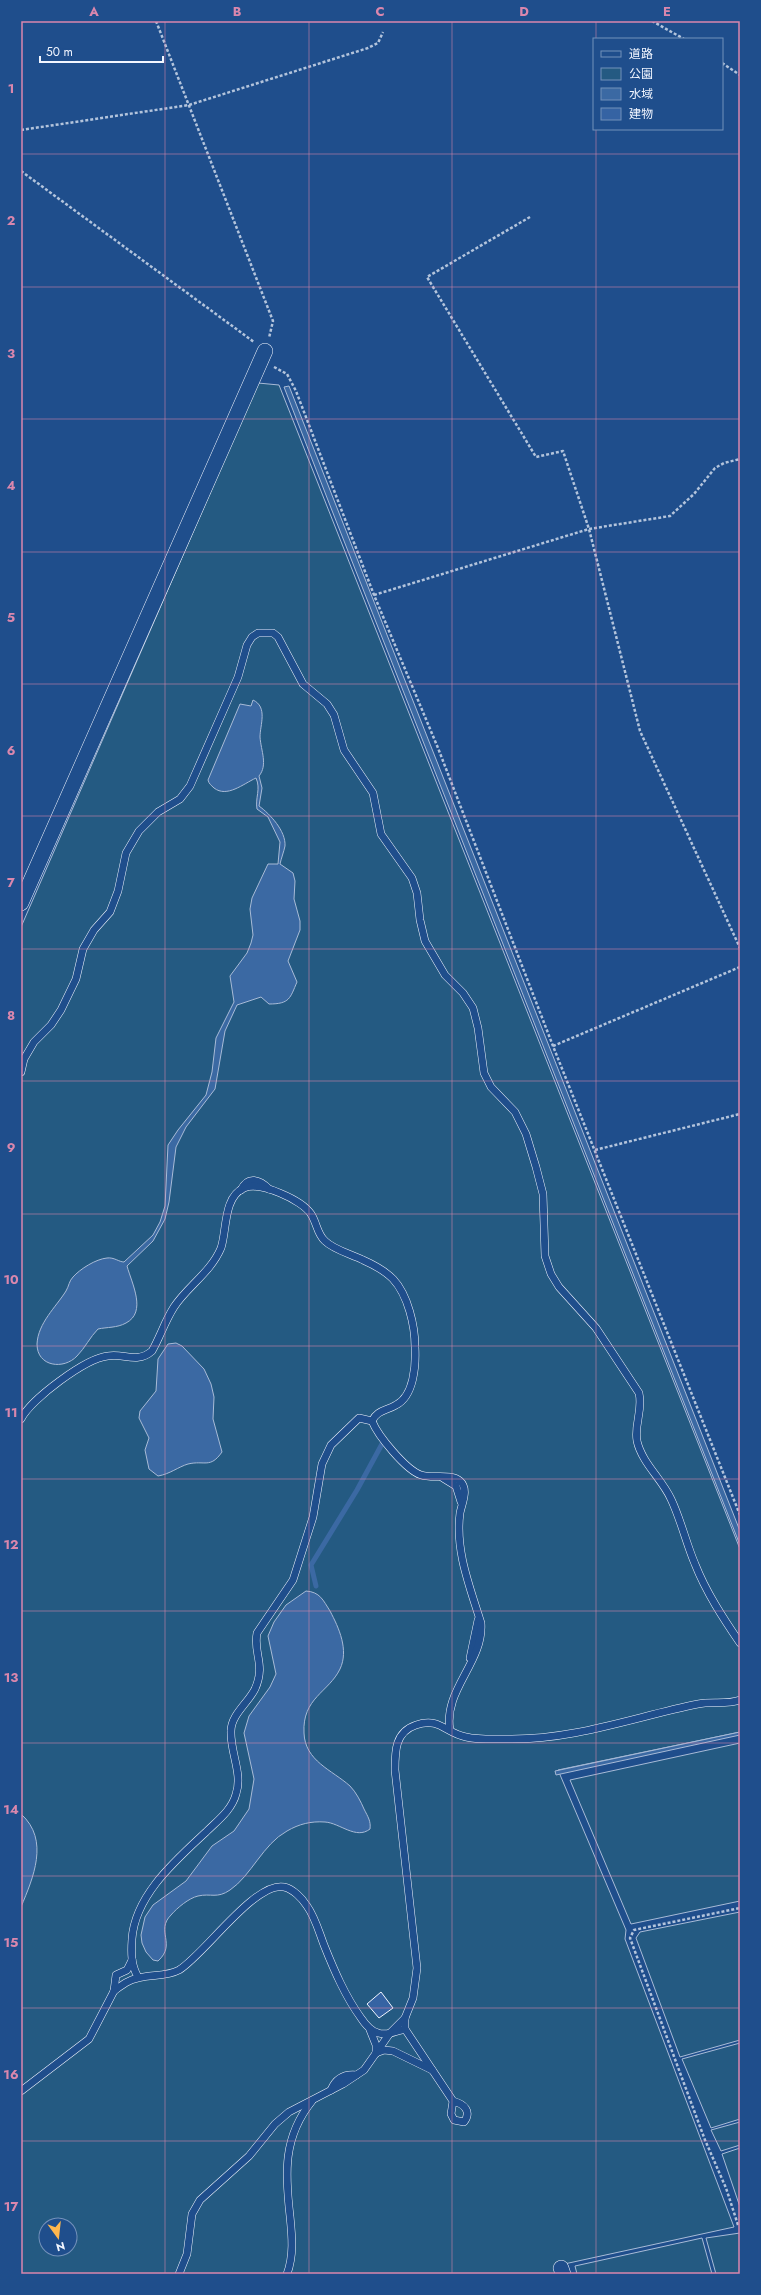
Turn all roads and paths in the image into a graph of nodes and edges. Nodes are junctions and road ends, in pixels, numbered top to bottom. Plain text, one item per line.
1 (156, 21) edge
2 (652, 21) edge
3 (382, 32) dead end
4 (682, 38) edge
5 (723, 63) edge
6 (740, 75) edge
7 (189, 105) junction
8 (21, 130) edge
9 (21, 171) edge
10 (530, 217) dead end
11 (263, 355) junction
12 (740, 459) edge
13 (589, 529) junction
14 (374, 595) junction
15 (21, 903) edge
16 (740, 948) edge
17 (740, 967) edge
18 (553, 1046) junction
19 (21, 1072) edge
20 (740, 1114) edge
21 (596, 1150) junction
22 (378, 1412) junction
23 (359, 1418) junction
24 (21, 1419) edge
25 (372, 1421) junction
26 (740, 1516) edge
27 (740, 1643) edge
28 (740, 1700) edge
29 (449, 1714) junction
30 (435, 1722) junction
31 (450, 1730) junction
32 (740, 1908) edge
33 (132, 1960) junction
34 (138, 1977) junction
35 (114, 1991) junction
36 (405, 2018) junction
37 (368, 2028) junction
38 (405, 2029) junction
39 (390, 2033) junction
40 (382, 2044) junction
41 (393, 2051) junction
42 (376, 2053) junction
43 (432, 2070) junction
44 (21, 2091) edge
45 (314, 2098) junction
46 (453, 2101) dead end
47 (289, 2112) junction
48 (299, 2120) junction
49 (738, 2225) dead end
50 (179, 2274) edge
51 (287, 2274) edge

1 - 7 path
2 - 4 path
3 - 7 path
5 - 6 path
7 - 8 path
7 - 11 path
9 - 11 path
10 - 13 path
11 - 14 path
11 - 15 street
12 - 13 path
13 - 14 path
13 - 16 path
14 - 18 path
17 - 18 path
18 - 21 path
19 - 27 lane
20 - 21 path
21 - 26 path
22 - 23 lane
22 - 24 lane
22 - 25 lane
23 - 25 lane
23 - 33 lane
25 - 29 lane
28 - 31 lane
29 - 30 lane
29 - 31 lane
30 - 31 lane
30 - 36 lane
32 - 49 path
33 - 34 lane
33 - 35 lane
34 - 35 lane
34 - 37 lane
35 - 44 lane
36 - 38 lane
36 - 39 lane
37 - 39 lane
37 - 40 lane
37 - 42 lane
38 - 39 lane
38 - 43 lane
39 - 40 lane
39 - 41 lane
40 - 41 lane
40 - 42 lane
41 - 42 lane
41 - 43 lane
42 - 45 lane
43 - 46 lane
45 - 47 lane
45 - 48 lane
47 - 48 lane
47 - 50 lane
48 - 51 lane

